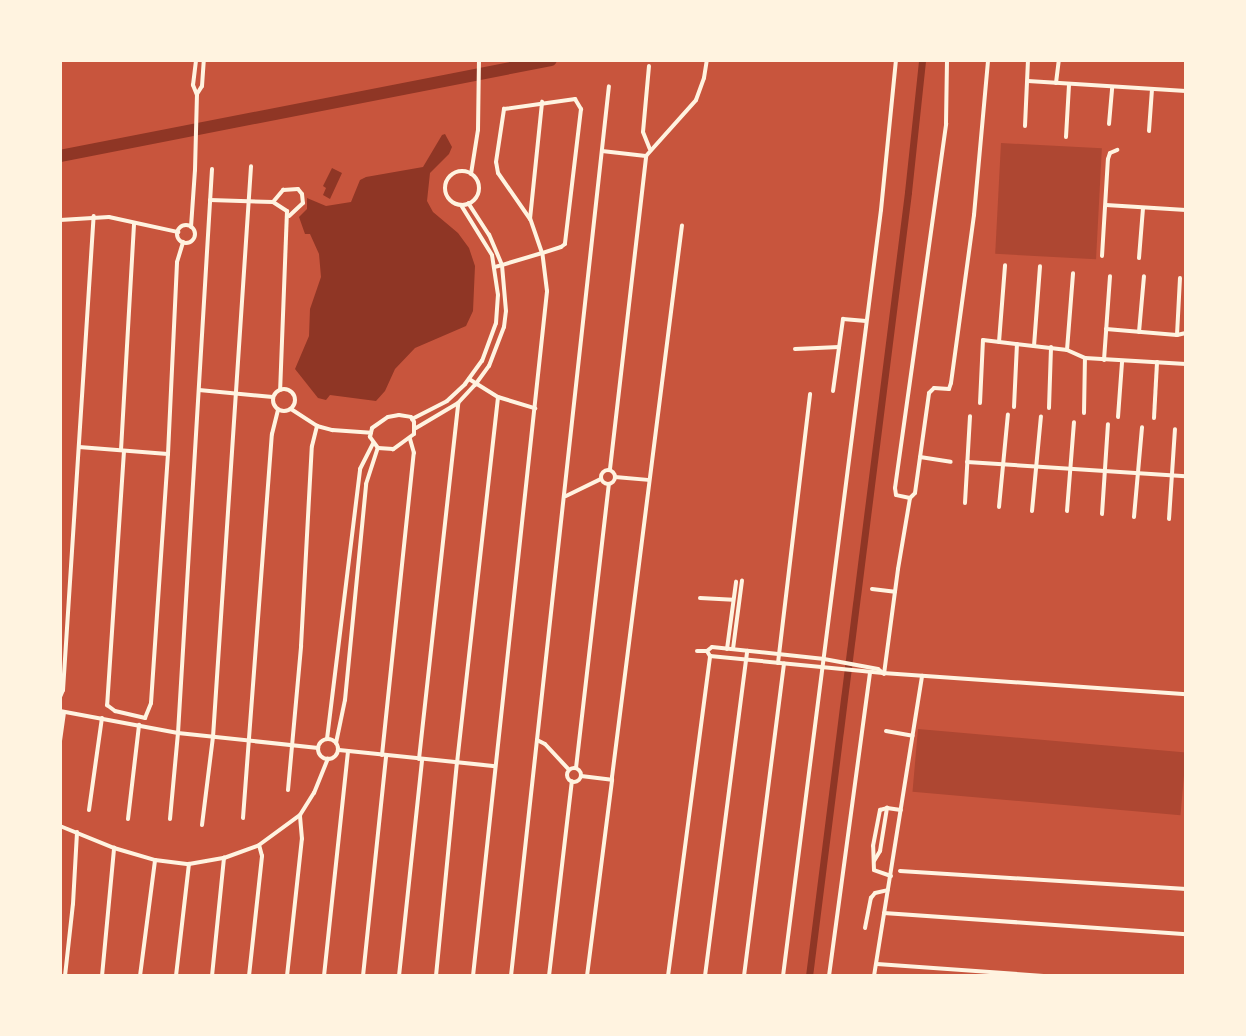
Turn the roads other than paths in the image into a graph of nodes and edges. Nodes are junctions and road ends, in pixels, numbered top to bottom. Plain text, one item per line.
1 (196, 60) edge
2 (204, 60) edge
3 (479, 60) edge
4 (707, 60) edge
5 (896, 60) edge
6 (947, 60) edge
7 (988, 60) edge
8 (1028, 60) edge
9 (1059, 60) edge
10 (649, 66) dead end
11 (1028, 81) junction
12 (1056, 83) junction
13 (1069, 85) junction
14 (609, 86) dead end
15 (1112, 87) junction
16 (1152, 89) junction
17 (1186, 91) edge
18 (197, 94) junction
19 (542, 102) junction
20 (1109, 124) dead end
21 (1025, 126) dead end
22 (1149, 131) dead end
23 (1066, 137) dead end
24 (650, 149) junction
25 (1117, 150) dead end
26 (602, 151) junction
27 (646, 156) junction
28 (251, 166) dead end
29 (212, 170) dead end
30 (471, 174) junction
31 (210, 200) junction
32 (249, 202) junction
33 (273, 202) junction
34 (468, 203) junction
35 (461, 205) junction
36 (1106, 205) junction
37 (1143, 208) junction
38 (1186, 210) edge
39 (94, 216) junction
40 (289, 216) junction
41 (530, 219) junction
42 (60, 220) edge
43 (135, 224) junction
44 (682, 225) dead end
45 (191, 227) junction
46 (178, 232) junction
47 (183, 242) junction
48 (542, 253) junction
49 (1102, 256) dead end
50 (1139, 258) dead end
51 (502, 265) junction
52 (1005, 266) dead end
53 (1041, 266) dead end
54 (495, 267) junction
55 (1073, 273) dead end
56 (1110, 276) dead end
57 (1144, 276) dead end
58 (1180, 278) dead end
59 (866, 321) junction
60 (1106, 329) junction
61 (1139, 332) junction
62 (1186, 333) edge
63 (1177, 335) junction
64 (999, 342) junction
65 (1017, 344) junction
66 (1034, 346) junction
67 (839, 347) junction
68 (1051, 347) junction
69 (795, 349) dead end
70 (1067, 350) junction
71 (1085, 357) junction
72 (1104, 360) junction
73 (1122, 362) junction
74 (1157, 362) junction
75 (1186, 364) edge
76 (469, 379) junction
77 (475, 385) junction
78 (200, 390) junction
79 (280, 390) junction
80 (833, 391) dead end
81 (237, 393) junction
82 (810, 394) dead end
83 (273, 397) junction
84 (498, 397) junction
85 (458, 403) junction
86 (980, 403) dead end
87 (1014, 407) dead end
88 (535, 408) junction
89 (1049, 408) dead end
90 (291, 409) junction
91 (278, 410) junction
92 (1084, 413) dead end
93 (1008, 414) dead end
94 (970, 416) dead end
95 (1041, 416) dead end
96 (1118, 417) dead end
97 (1154, 418) dead end
98 (412, 419) junction
99 (1074, 422) dead end
100 (1108, 424) dead end
101 (316, 426) junction
102 (1142, 427) dead end
103 (416, 428) junction
104 (1174, 429) dead end
105 (371, 433) junction
106 (410, 439) junction
107 (373, 443) junction
108 (79, 447) junction
109 (378, 448) junction
110 (123, 451) junction
111 (168, 454) junction
112 (920, 457) junction
113 (951, 462) dead end
114 (968, 462) junction
115 (1003, 465) junction
116 (1036, 467) junction
117 (610, 469) junction
118 (1070, 469) junction
119 (1105, 471) junction
120 (1138, 473) junction
121 (1172, 475) junction
122 (1186, 476) edge
123 (615, 477) junction
124 (601, 479) junction
125 (648, 480) junction
126 (609, 484) junction
127 (565, 496) junction
128 (910, 498) junction
129 (965, 503) dead end
130 (999, 507) dead end
131 (1032, 511) dead end
132 (1067, 511) dead end
133 (1102, 514) dead end
134 (1134, 518) dead end
135 (1169, 519) dead end
136 (742, 581) dead end
137 (736, 582) dead end
138 (348, 584) junction
139 (357, 585) junction
140 (872, 589) dead end
141 (895, 592) junction
142 (700, 598) dead end
143 (733, 600) junction
144 (727, 649) junction
145 (733, 649) junction
146 (697, 651) dead end
147 (707, 651) junction
148 (747, 651) junction
149 (779, 655) junction
150 (710, 656) junction
151 (746, 660) junction
152 (824, 660) junction
153 (778, 663) junction
154 (784, 664) junction
155 (823, 668) junction
156 (871, 668) junction
157 (870, 674) junction
158 (884, 674) junction
159 (922, 676) junction
160 (1186, 694) edge
161 (60, 697) edge
162 (62, 712) edge
163 (102, 718) junction
164 (139, 725) junction
165 (886, 731) dead end
166 (178, 733) junction
167 (913, 736) junction
168 (213, 737) junction
169 (327, 739) junction
170 (537, 740) junction
171 (60, 741) edge
172 (251, 741) junction
173 (336, 743) junction
174 (292, 744) junction
175 (318, 748) junction
176 (339, 750) junction
177 (348, 751) junction
178 (384, 755) junction
179 (328, 759) junction
180 (421, 759) junction
181 (456, 763) junction
182 (495, 766) junction
183 (576, 768) junction
184 (569, 770) junction
185 (581, 776) junction
186 (612, 780) junction
187 (572, 781) junction
188 (288, 790) dead end
189 (887, 808) junction
190 (89, 810) dead end
191 (902, 810) junction
192 (300, 815) junction
193 (243, 818) dead end
194 (128, 819) dead end
195 (170, 819) dead end
196 (202, 825) dead end
197 (60, 826) edge
198 (77, 832) junction
199 (259, 845) junction
200 (114, 848) junction
201 (224, 858) junction
202 (155, 860) junction
203 (873, 861) junction
204 (189, 864) junction
205 (900, 870) dead end
206 (891, 876) junction
207 (1186, 889) edge
208 (888, 890) junction
209 (884, 913) junction
210 (865, 928) dead end
211 (1186, 934) edge
212 (877, 964) junction
213 (65, 976) edge
214 (102, 976) edge
215 (140, 976) edge
216 (176, 976) edge
217 (212, 976) edge
218 (249, 976) edge
219 (287, 976) edge
220 (324, 976) edge
221 (363, 976) edge
222 (399, 976) edge
223 (436, 976) edge
224 (473, 976) edge
225 (511, 976) edge
226 (549, 976) edge
227 (587, 976) edge
228 (668, 976) edge
229 (705, 976) edge
230 (744, 976) edge
231 (783, 976) edge
232 (829, 976) edge
233 (874, 976) edge
234 (1044, 976) edge

1 - 18 street
2 - 18 street
3 - 30 street
4 - 24 street
5 - 59 street
6 - 128 street
7 - 112 street
8 - 11 street
9 - 12 street
10 - 24 street
11 - 12 street
11 - 21 street
12 - 13 street
13 - 15 street
13 - 23 street
14 - 26 street
15 - 16 street
15 - 20 street
16 - 17 street
16 - 22 street
18 - 45 street
19 - 41 street
19 - 41 street
19 - 48 street
24 - 27 street
25 - 36 street
26 - 27 street
26 - 127 street
27 - 117 street
28 - 32 street
29 - 31 street
30 - 34 street
30 - 35 street
31 - 32 street
31 - 78 street
32 - 33 street
32 - 81 street
33 - 40 street
33 - 40 street
34 - 35 street
34 - 51 street
35 - 54 street
36 - 37 street
36 - 49 street
37 - 38 street
37 - 50 street
39 - 42 street
39 - 43 street
39 - 108 street
40 - 79 street
41 - 48 street
43 - 46 street
43 - 110 street
44 - 125 street
45 - 46 street
45 - 47 street
46 - 47 street
47 - 111 street
48 - 51 street
48 - 88 street
51 - 54 street
51 - 77 street
52 - 64 street
53 - 66 street
54 - 76 street
55 - 70 street
56 - 60 street
57 - 61 street
58 - 63 street
59 - 67 street
59 - 152 street
60 - 61 street
60 - 72 street
61 - 63 street
62 - 63 street
64 - 65 street
64 - 86 street
65 - 66 street
65 - 87 street
66 - 68 street
67 - 69 street
67 - 80 street
68 - 70 street
68 - 89 street
70 - 71 street
71 - 72 street
71 - 92 street
72 - 73 street
73 - 74 street
73 - 96 street
74 - 75 street
74 - 97 street
76 - 77 street
76 - 98 street
77 - 84 street
77 - 85 street
78 - 81 street
78 - 166 street
79 - 83 street
79 - 90 street
81 - 83 street
81 - 168 street
82 - 149 street
83 - 91 street
84 - 88 street
84 - 181 street
85 - 103 street
85 - 180 street
88 - 182 street
90 - 91 street
90 - 101 street
91 - 172 street
93 - 115 street
94 - 114 street
95 - 116 street
98 - 103 street
98 - 105 street
99 - 118 street
100 - 119 street
101 - 105 street
101 - 174 street
102 - 120 street
103 - 106 street
104 - 121 street
105 - 107 street
106 - 109 street
106 - 178 street
107 - 109 street
107 - 138 street
108 - 110 street
108 - 161 street
109 - 139 street
110 - 111 street
110 - 111 street
112 - 113 street
112 - 128 street
114 - 115 street
114 - 129 street
115 - 116 street
115 - 130 street
116 - 118 street
116 - 131 street
117 - 123 street
117 - 124 street
118 - 119 street
118 - 132 street
119 - 120 street
119 - 133 street
120 - 121 street
120 - 134 street
121 - 122 street
121 - 135 street
123 - 125 street
123 - 126 street
124 - 126 street
124 - 127 street
125 - 186 street
126 - 183 street
127 - 170 street
128 - 141 street
136 - 145 street
137 - 143 street
138 - 139 street
138 - 169 street
139 - 173 street
140 - 141 street
141 - 158 street
142 - 143 street
143 - 144 street
144 - 145 street
144 - 147 street
145 - 148 street
146 - 147 street
147 - 150 street
148 - 149 street
148 - 151 street
149 - 152 street
149 - 153 street
150 - 151 street
150 - 228 street
151 - 153 street
151 - 229 street
152 - 155 street
152 - 156 street
153 - 154 street
154 - 155 street
154 - 230 street
155 - 157 street
155 - 231 street
156 - 157 street
156 - 158 street
157 - 158 street
157 - 232 street
158 - 159 street
159 - 160 street
159 - 167 street
162 - 163 street
162 - 171 street
163 - 164 street
163 - 190 street
164 - 166 street
164 - 194 street
165 - 167 street
166 - 168 street
166 - 195 street
167 - 191 street
168 - 172 street
168 - 196 street
169 - 173 street
169 - 175 street
170 - 184 street
170 - 225 street
172 - 174 street
172 - 193 street
173 - 176 street
174 - 175 street
174 - 188 street
175 - 179 street
176 - 177 street
176 - 179 street
177 - 178 street
177 - 220 street
178 - 180 street
178 - 221 street
179 - 192 street
180 - 181 street
180 - 222 street
181 - 182 street
181 - 223 street
182 - 224 street
183 - 184 street
183 - 185 street
184 - 187 street
185 - 186 street
185 - 187 street
186 - 227 street
187 - 226 street
189 - 191 street
189 - 203 street
189 - 203 street
191 - 206 street
192 - 199 street
192 - 219 street
197 - 198 street
198 - 200 street
198 - 213 street
199 - 201 street
199 - 218 street
200 - 202 street
200 - 214 street
201 - 204 street
201 - 217 street
202 - 204 street
202 - 215 street
203 - 206 street
204 - 216 street
205 - 207 street
206 - 208 street
208 - 209 street
208 - 210 street
209 - 211 street
209 - 212 street
212 - 233 street
212 - 234 street

